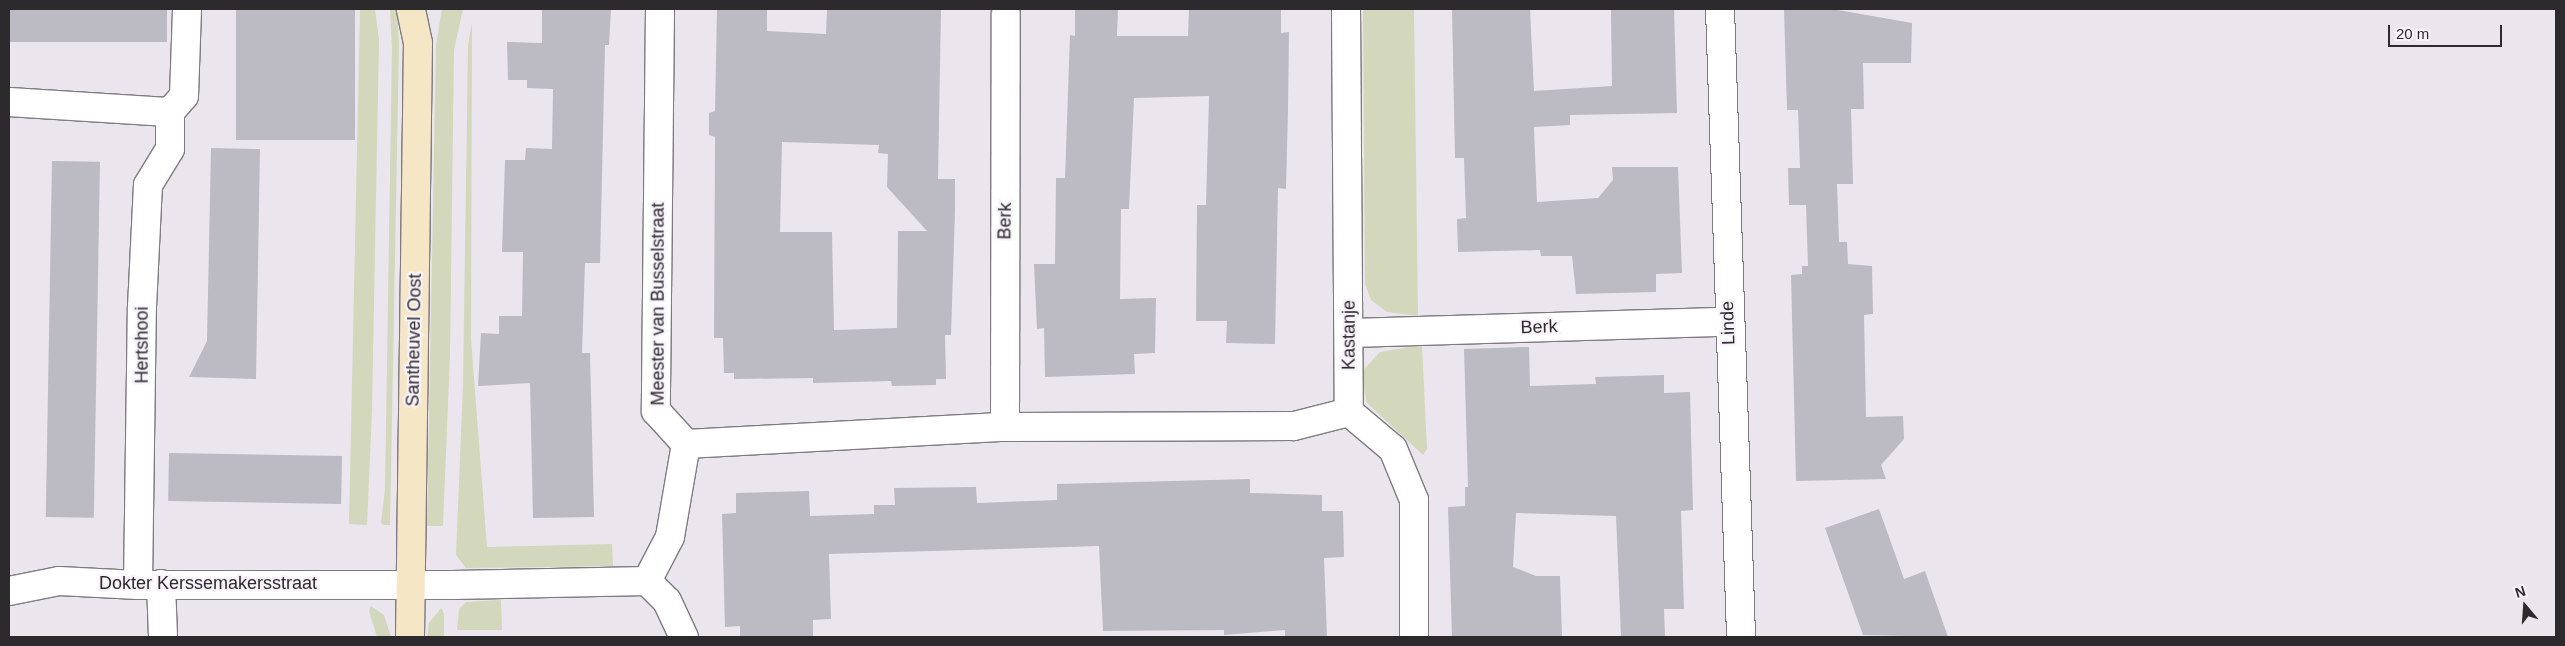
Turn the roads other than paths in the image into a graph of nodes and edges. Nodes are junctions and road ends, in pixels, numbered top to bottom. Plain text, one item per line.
1 (187, 9) edge
2 (410, 9) edge
3 (427, 9) edge
4 (660, 9) edge
5 (1346, 9) edge
6 (1720, 9) edge
7 (1006, 14) dead end
8 (418, 43) junction
9 (9, 102) edge
10 (170, 112) junction
11 (1728, 322) junction
12 (1349, 333) junction
13 (1349, 412) junction
14 (1005, 427) junction
15 (686, 444) junction
16 (647, 581) junction
17 (409, 583) junction
18 (150, 585) junction
19 (9, 591) edge
20 (163, 637) edge
21 (410, 637) edge
22 (684, 637) edge
23 (1414, 637) edge
24 (1742, 637) edge

1 - 10 street
2 - 8 street, Santheuvel Oost
3 - 8 street, Santheuvel Oost
4 - 15 street, Meester van Busselstraat
5 - 12 street, Kastanje
6 - 11 street, Linde
7 - 14 street, Berk
8 - 17 street, Santheuvel Oost
9 - 10 street
10 - 18 street, Hertshooi
11 - 12 street, Berk
11 - 24 street, Linde
12 - 13 street, Kastanje
13 - 14 street
13 - 23 street
14 - 15 street
15 - 16 street
16 - 17 street
16 - 22 street
17 - 18 street, Dokter Kerssemakersstraat
17 - 21 street, Santheuvel Oost
18 - 19 street, Dokter Kerssemakersstraat
18 - 20 street, Hertshooi

